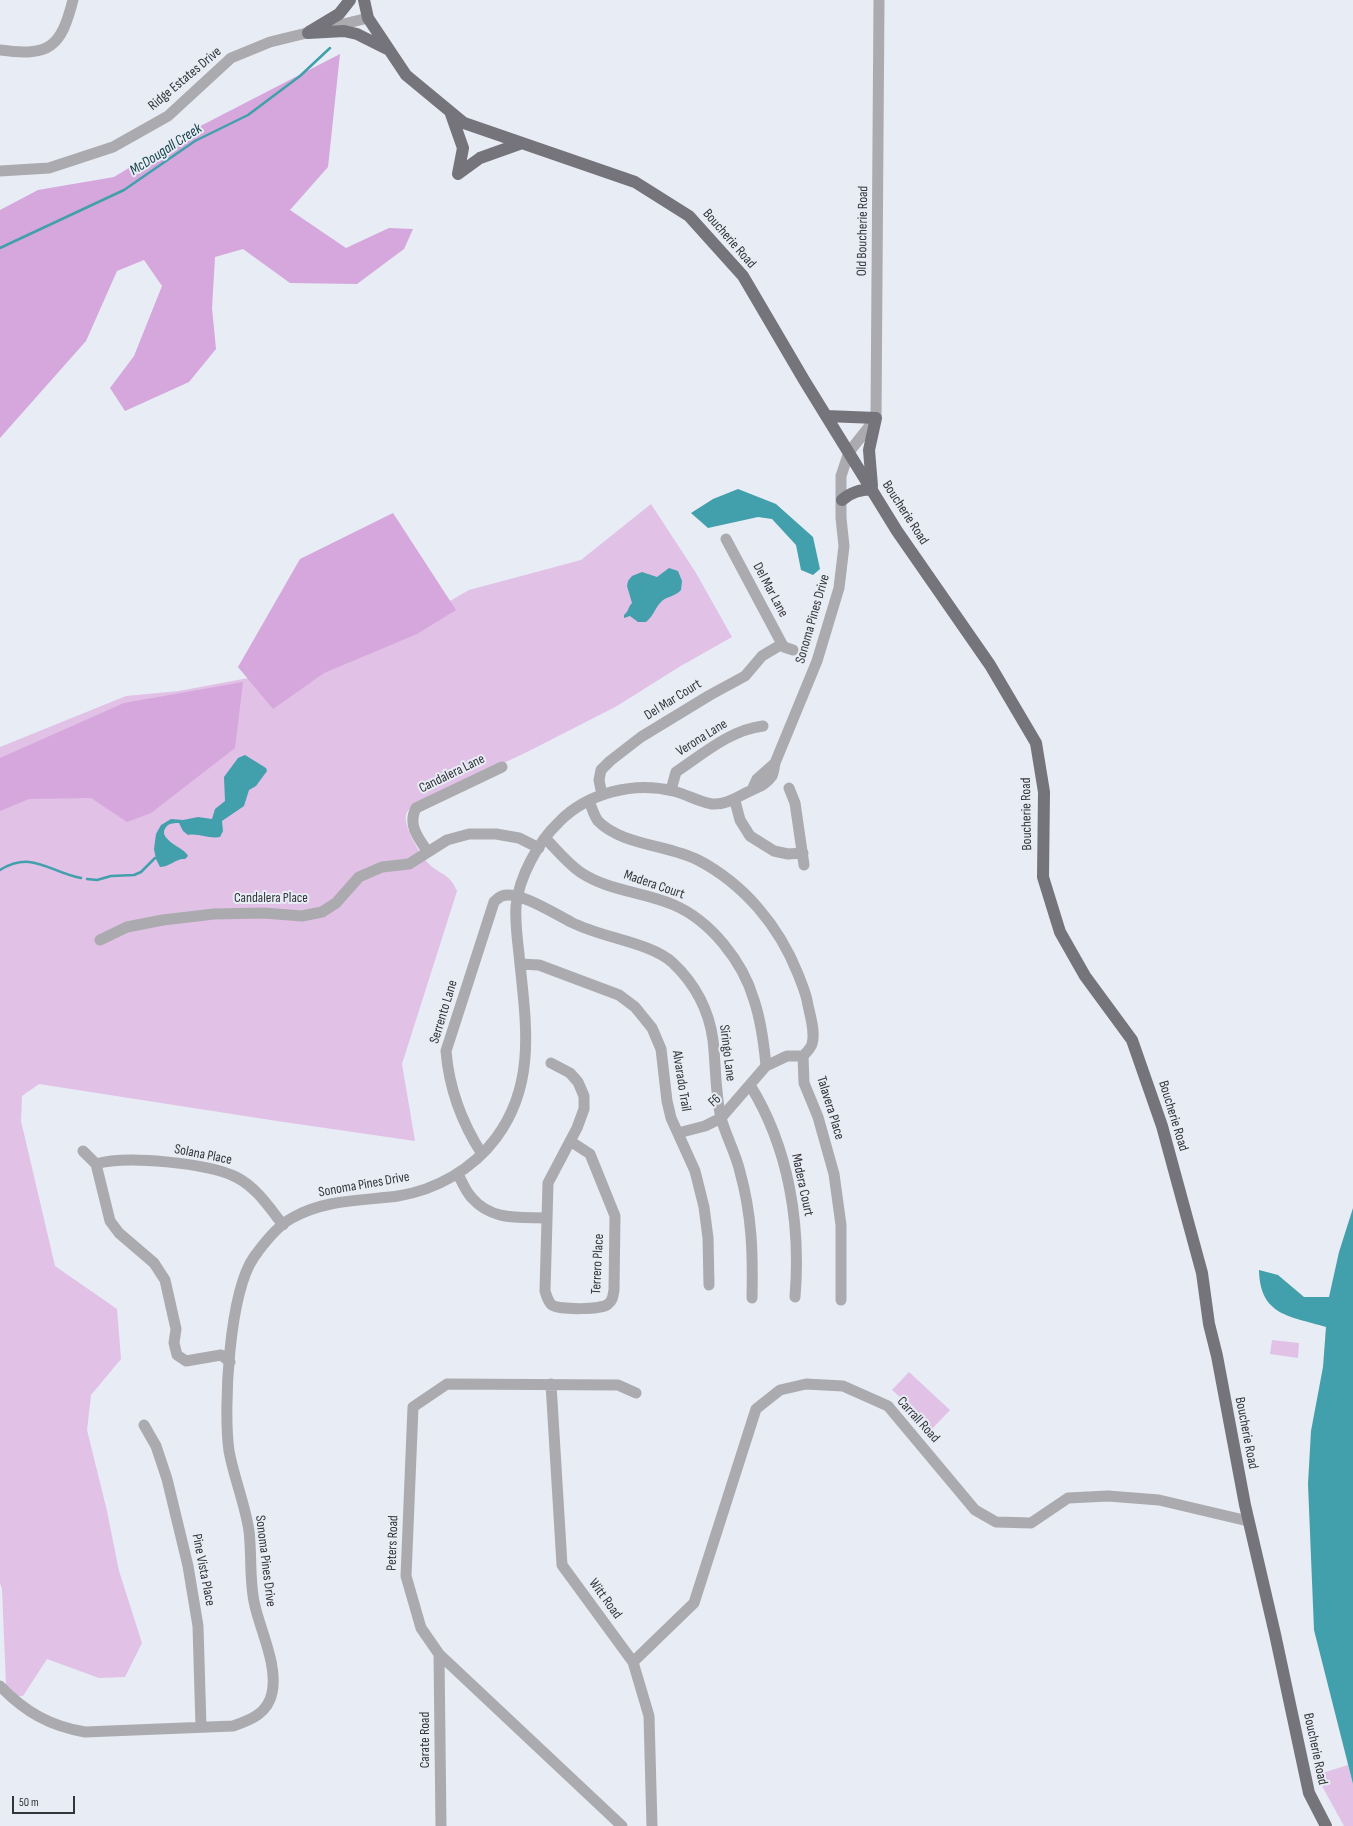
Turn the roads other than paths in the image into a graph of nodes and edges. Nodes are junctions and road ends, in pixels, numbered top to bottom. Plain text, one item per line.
1 (73, 0) edge
2 (350, 0) edge
3 (364, 0) edge
4 (879, 0) edge
5 (368, 18) junction
6 (308, 33) junction
7 (0, 50) edge
8 (390, 51) junction
9 (449, 111) junction
10 (522, 143) junction
11 (0, 171) edge
12 (826, 416) junction
13 (876, 418) junction
14 (849, 452) junction
15 (872, 489) junction
16 (842, 500) junction
17 (726, 539) dead end
18 (782, 644) junction
19 (793, 650) dead end
20 (763, 726) dead end
21 (502, 767) dead end
22 (789, 788) dead end
23 (671, 790) junction
24 (602, 795) junction
25 (735, 801) junction
26 (589, 802) junction
27 (542, 843) junction
28 (428, 852) junction
29 (803, 853) junction
30 (804, 865) dead end
31 (518, 896) junction
32 (100, 940) dead end
33 (520, 964) junction
34 (803, 1056) junction
35 (551, 1063) dead end
36 (766, 1066) junction
37 (750, 1085) junction
38 (721, 1118) junction
39 (678, 1133) junction
40 (570, 1141) junction
41 (83, 1151) dead end
42 (482, 1154) junction
43 (96, 1164) junction
44 (458, 1174) junction
45 (547, 1218) junction
46 (283, 1224) junction
47 (709, 1285) dead end
48 (795, 1297) dead end
49 (752, 1298) dead end
50 (841, 1300) dead end
51 (230, 1362) junction
52 (551, 1384) junction
53 (636, 1393) dead end
54 (144, 1425) dead end
55 (1248, 1521) junction
56 (439, 1654) junction
57 (633, 1662) junction
58 (0, 1686) edge
59 (0, 1696) edge
60 (13, 1700) junction
61 (201, 1727) junction
62 (441, 1826) edge
63 (622, 1826) edge
64 (652, 1826) edge
65 (1326, 1826) edge

1 - 7 street
2 - 6 main road
3 - 5 main road, Boucherie Road
4 - 13 street, Old Boucherie Road
5 - 6 street, Ridge Estates Drive
5 - 8 main road, Boucherie Road
6 - 8 main road
6 - 11 street, Ridge Estates Drive
8 - 9 main road, Boucherie Road
9 - 10 main road, Boucherie Road
9 - 10 main road
10 - 12 main road, Boucherie Road
12 - 13 main road
12 - 14 main road, Boucherie Road
13 - 14 street
13 - 15 main road
14 - 15 main road, Boucherie Road
14 - 16 street, Sonoma Pines Drive
15 - 16 main road
15 - 55 main road, Boucherie Road
16 - 25 street, Sonoma Pines Drive
17 - 18 street, Del Mar Lane
18 - 19 street
18 - 24 street, Del Mar Court
20 - 23 street, Verona Lane
21 - 28 street, Candalera Lane
22 - 29 street
23 - 24 street, Sonoma Pines Drive
23 - 25 street, Sonoma Pines Drive
24 - 26 street, Sonoma Pines Drive
25 - 29 street
26 - 27 street, Sonoma Pines Drive
26 - 34 street
27 - 28 street, Candalera Place
27 - 31 street, Sonoma Pines Drive
27 - 36 street, Madera Court
28 - 32 street, Candalera Place
29 - 30 street
31 - 33 street, Sonoma Pines Drive
31 - 38 street, Siringo Lane
31 - 42 street, Serrento Lane
33 - 39 street, Alvarado Trail
33 - 42 street, Sonoma Pines Drive
34 - 36 street, F6
34 - 50 street, Talavera Place
35 - 40 street, Terrero Place
36 - 37 street, F6
37 - 38 street, F6
37 - 48 street, Madera Court
38 - 39 street, F6
38 - 49 street, Siringo Lane
39 - 47 street, Alvarado Trail
40 - 45 street, Terrero Place
40 - 45 street, Terrero Place
41 - 43 street
42 - 44 street, Sonoma Pines Drive
43 - 46 street, Solana Place
43 - 51 street
44 - 45 street
44 - 46 street, Sonoma Pines Drive
46 - 51 street, Sonoma Pines Drive
51 - 61 street, Sonoma Pines Drive
52 - 53 street, Peters Road
52 - 56 street, Peters Road
52 - 57 street, Witt Road
54 - 61 street, Pine Vista Place
55 - 57 street, Carrall Road
55 - 65 main road, Boucherie Road
56 - 62 street, Carate Road
56 - 63 street, Peters Road
57 - 64 street, Witt Road
58 - 60 street, Sonoma Pines Drive
59 - 60 street, Sonoma Pines Drive
60 - 61 street, Sonoma Pines Drive

